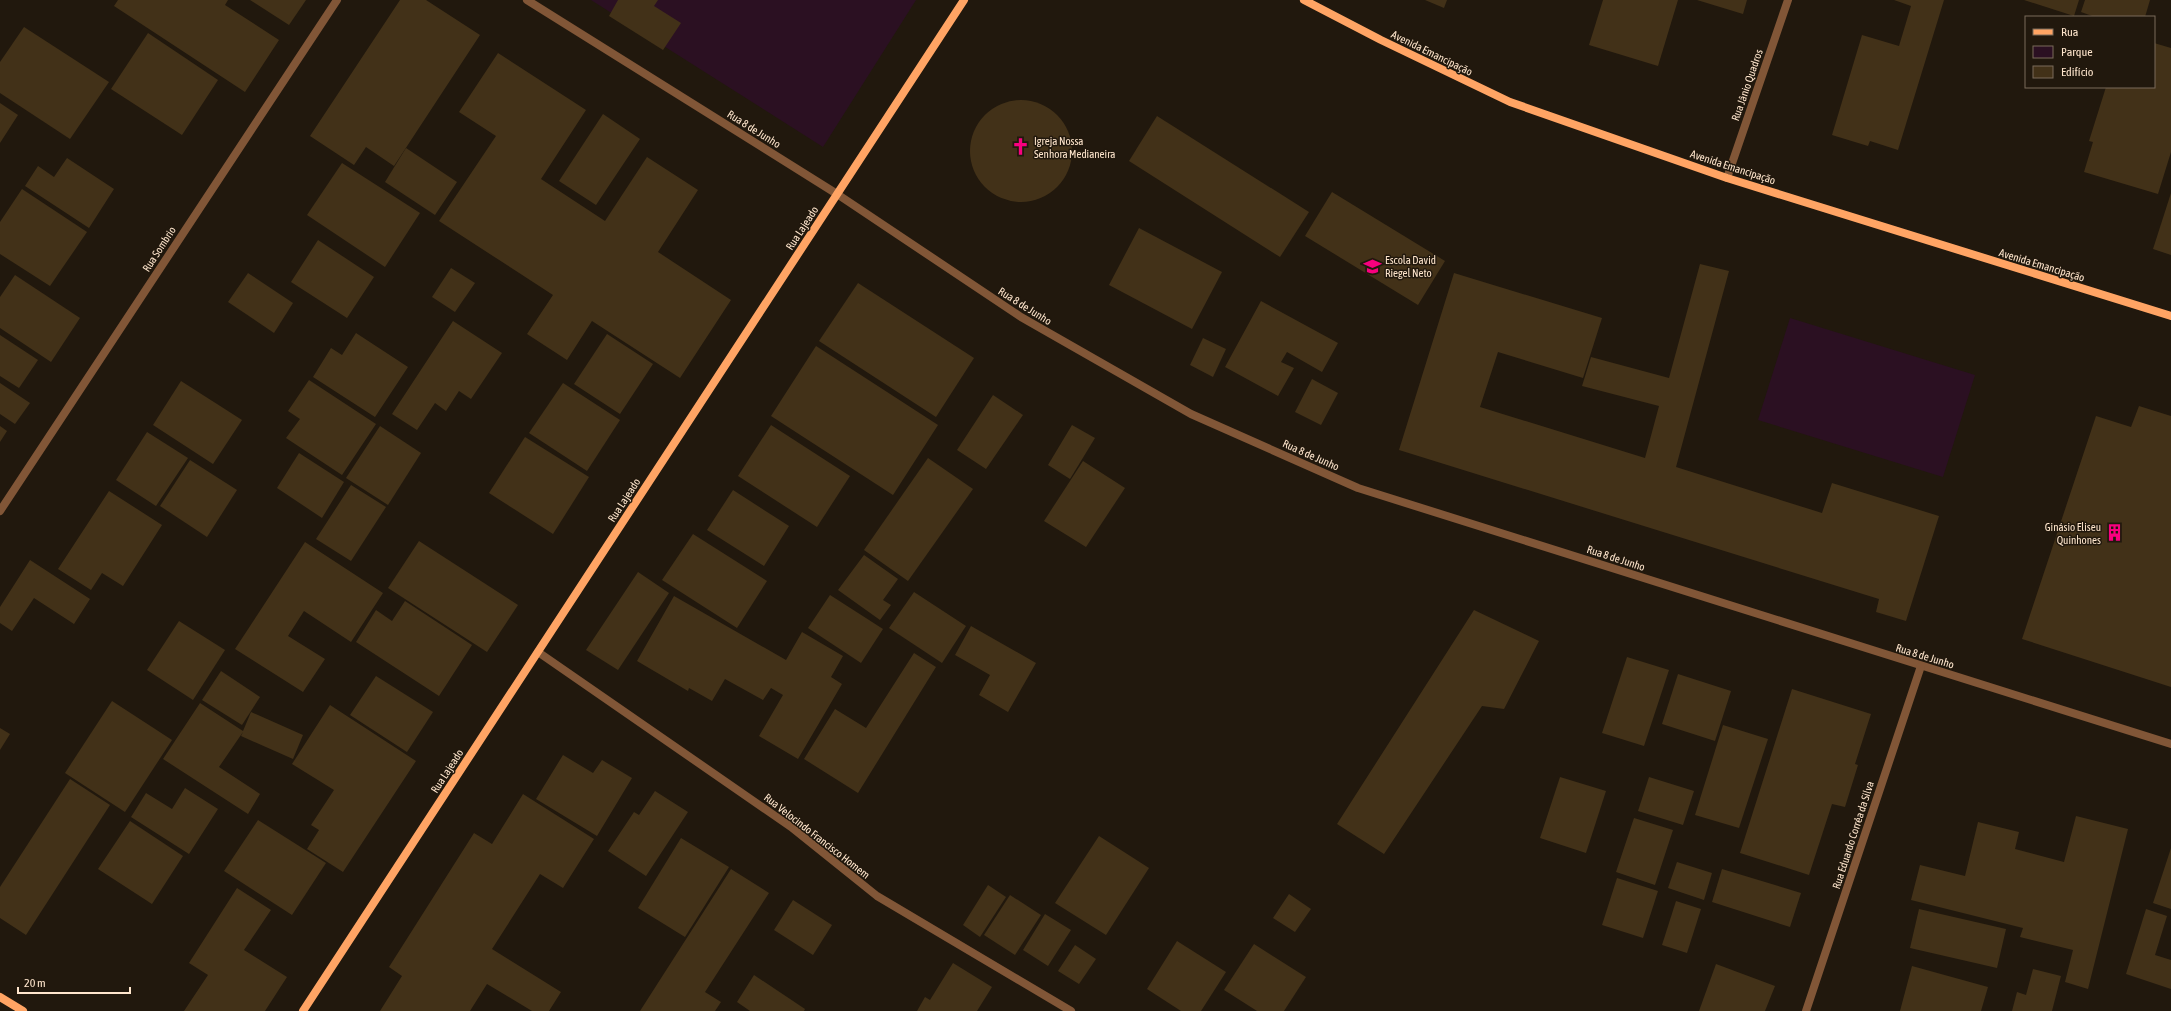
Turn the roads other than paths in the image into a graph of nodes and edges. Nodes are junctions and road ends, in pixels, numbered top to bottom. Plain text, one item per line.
1 (337, 0) edge
2 (527, 0) edge
3 (964, 0) edge
4 (1304, 0) edge
5 (1788, 0) edge
6 (1727, 178) junction
7 (837, 194) junction
8 (2171, 316) edge
9 (0, 511) edge
10 (538, 652) junction
11 (1921, 666) junction
12 (2171, 744) edge
13 (0, 997) edge
14 (23, 1011) edge
15 (303, 1011) edge
16 (1071, 1011) edge
17 (1806, 1011) edge

1 - 9 street, Rua Sombrio
2 - 7 street, Rua 8 de Junho
3 - 7 street, Rua Lajeado
4 - 6 street, Avenida Emancipação
5 - 6 street, Rua Jânio Quadros
6 - 8 street, Avenida Emancipação
7 - 10 street, Rua Lajeado
7 - 11 street, Rua 8 de Junho
10 - 15 street, Rua Lajeado
10 - 16 street, Rua Velocindo Francisco Homem
11 - 12 street, Rua 8 de Junho
11 - 17 street, Rua Eduardo Corrêa da Silva
13 - 14 street

